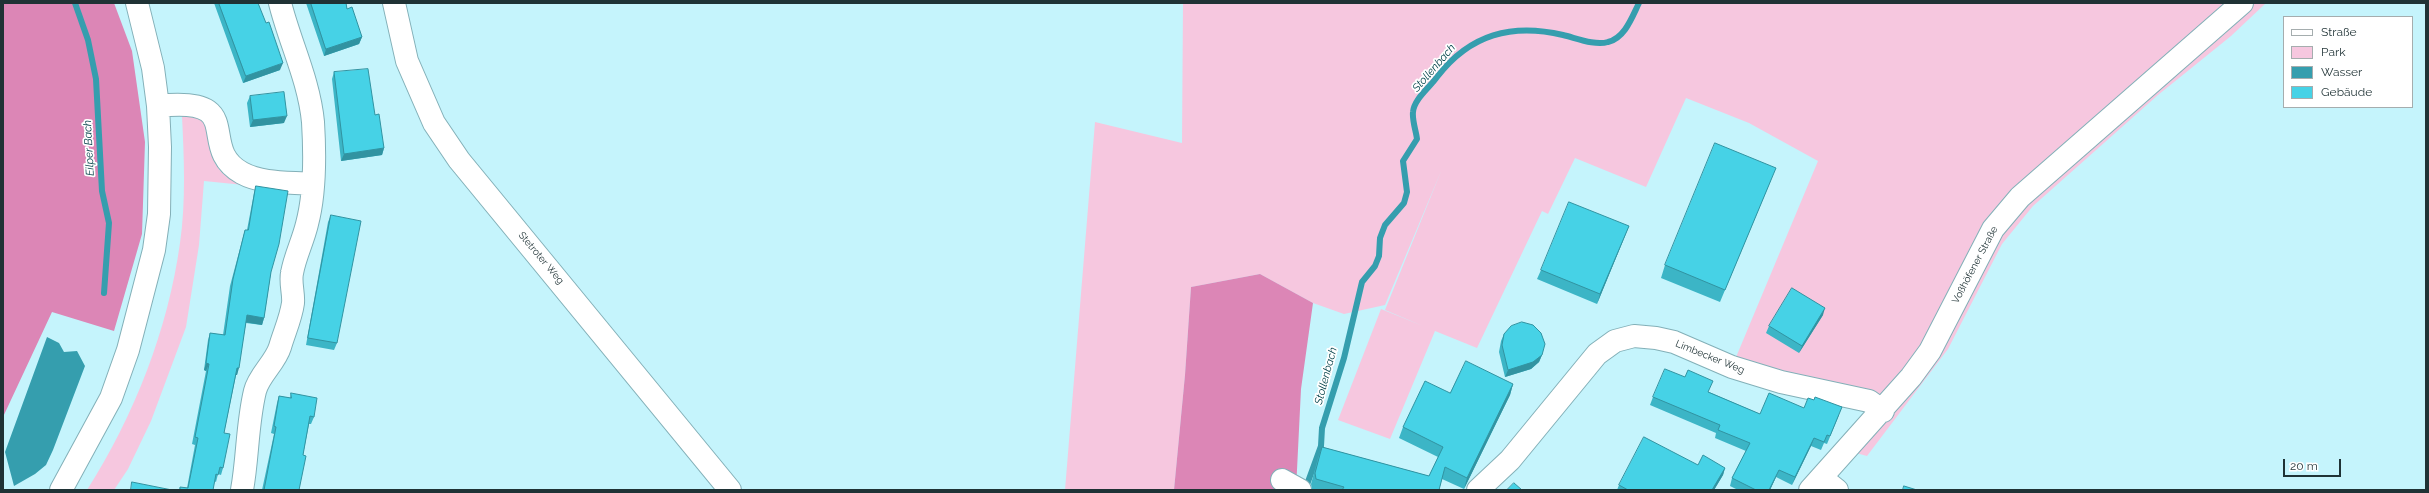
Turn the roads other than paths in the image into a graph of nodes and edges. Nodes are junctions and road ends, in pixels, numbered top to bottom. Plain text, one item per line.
1 (137, 3) edge
2 (280, 3) edge
3 (394, 3) edge
4 (2242, 3) edge
5 (158, 106) junction
6 (312, 184) junction
7 (1883, 411) junction
8 (1823, 486) edge
9 (62, 490) edge
10 (242, 490) edge
11 (730, 490) edge
12 (1478, 490) edge

1 - 5 street
2 - 6 street
3 - 11 street, Stetroter Weg
4 - 7 street, Voßhöfener Straße
5 - 6 street
5 - 9 street
6 - 10 street
7 - 8 street, Voßhöfener Straße
7 - 12 street, Limbecker Weg

